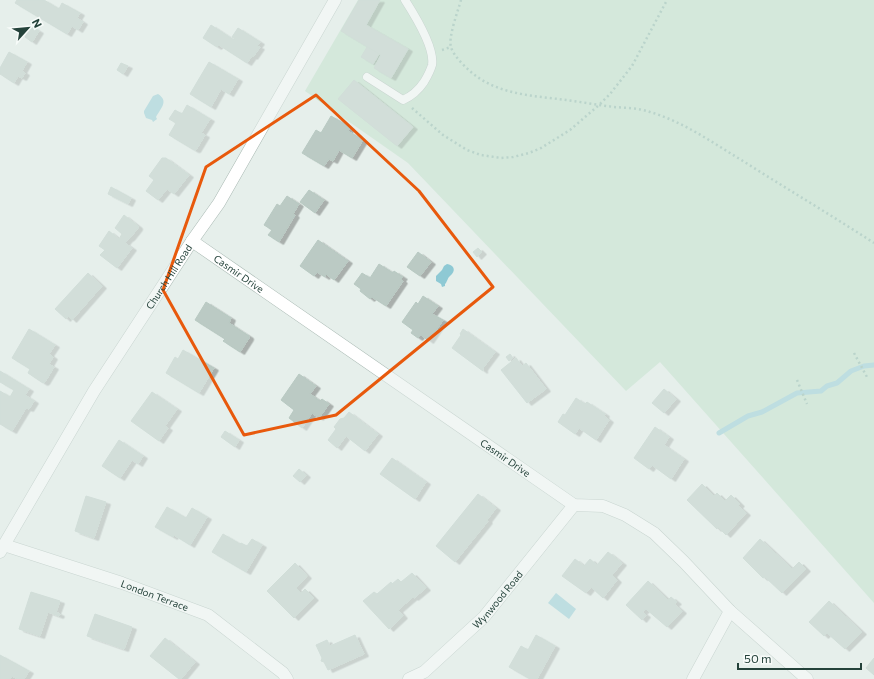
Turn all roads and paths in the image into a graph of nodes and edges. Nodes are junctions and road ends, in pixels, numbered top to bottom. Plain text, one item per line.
1 (335, 0) edge
2 (405, 0) edge
3 (461, 0) edge
4 (667, 0) edge
5 (367, 77) dead end
6 (403, 100) junction
7 (599, 105) junction
8 (192, 241) junction
9 (874, 243) edge
10 (854, 354) dead end
11 (867, 377) dead end
12 (798, 380) dead end
13 (807, 404) dead end
14 (574, 505) junction
15 (2, 549) edge
16 (730, 611) junction
17 (287, 679) edge
18 (409, 679) edge
19 (693, 679) edge
20 (807, 679) edge

1 - 8 street, Church Hill Road
2 - 6 lane
3 - 7 path
4 - 7 path
5 - 6 lane
6 - 7 path
7 - 9 path
8 - 14 street, Casmir Drive
8 - 15 street, Church Hill Road
10 - 11 path
12 - 13 path
14 - 16 street
14 - 18 street, Wynwood Road
15 - 17 street, London Terrace
16 - 19 street
16 - 20 street

